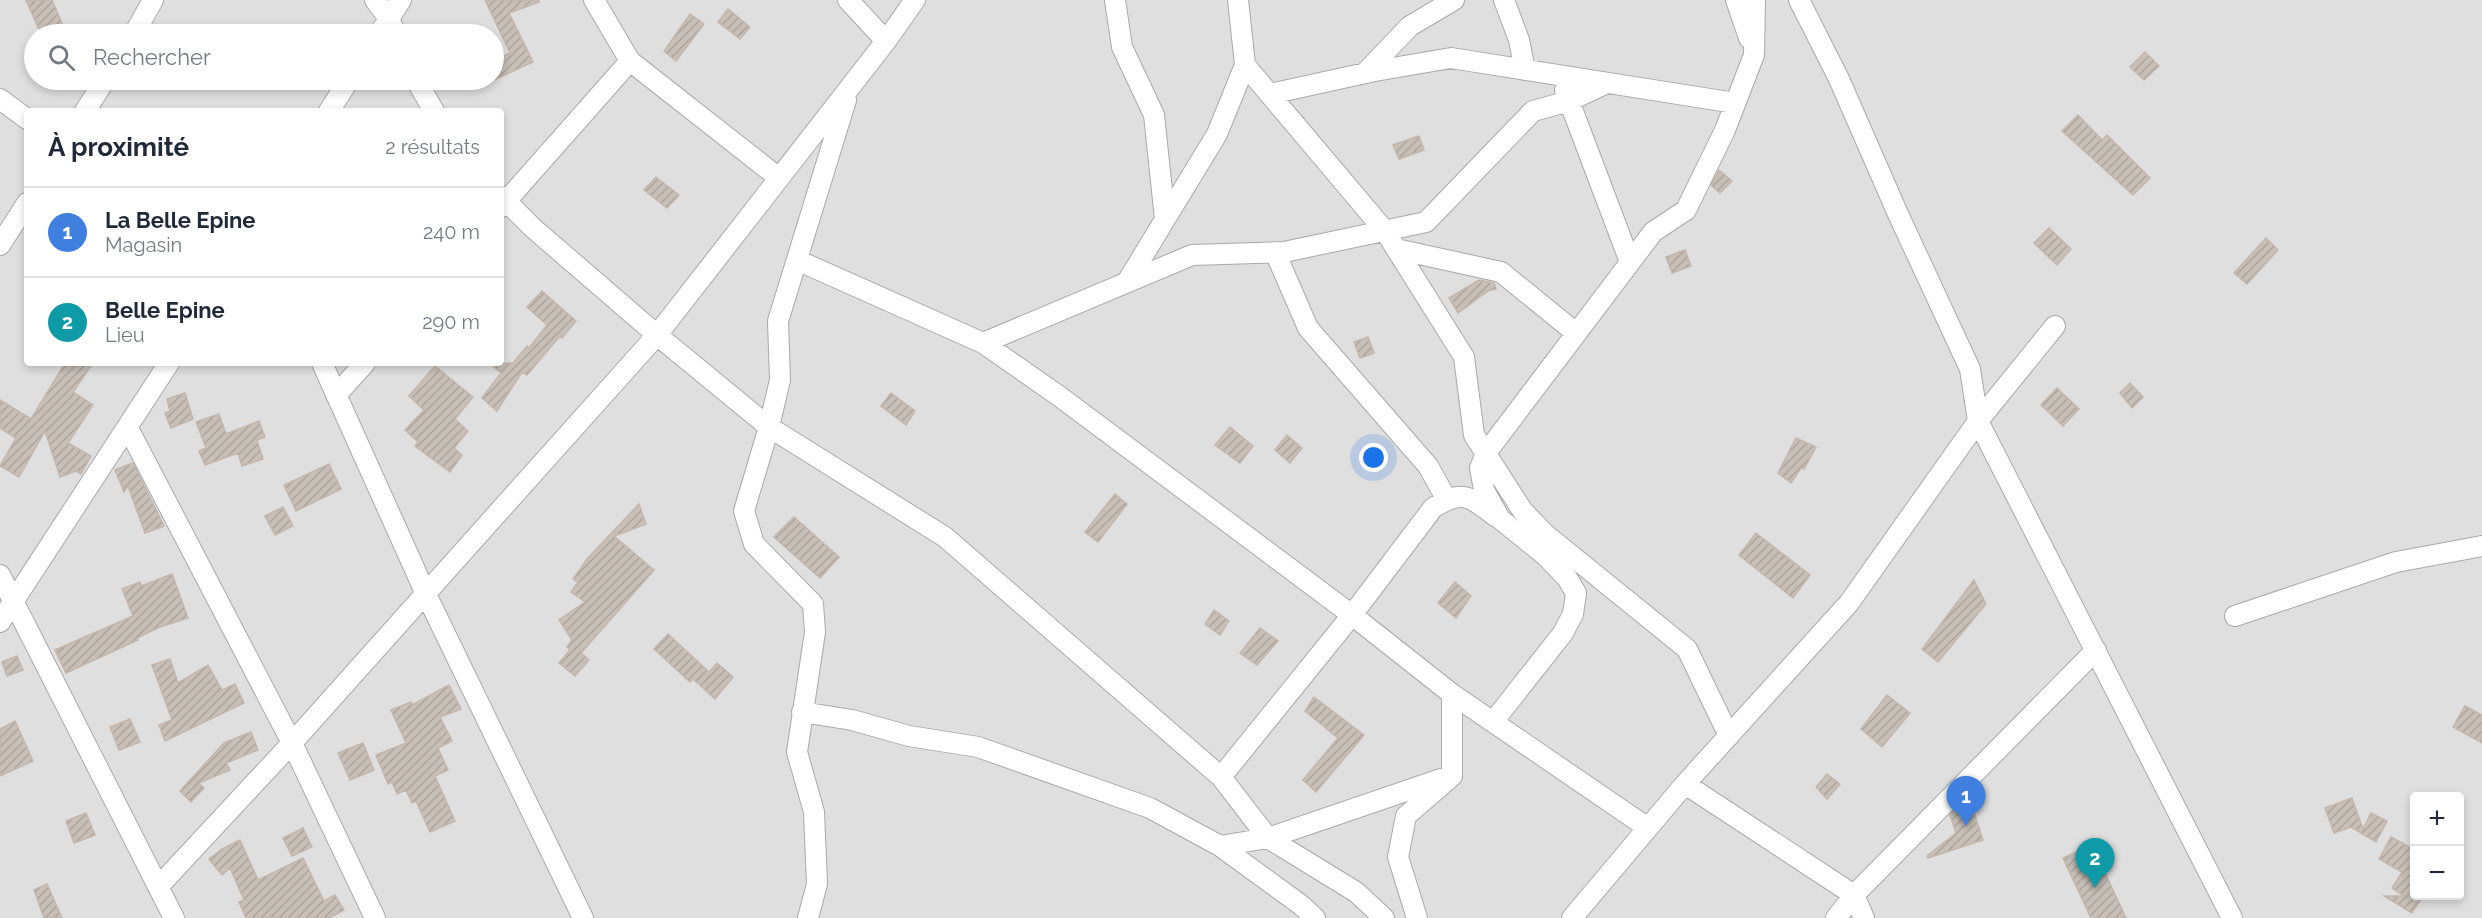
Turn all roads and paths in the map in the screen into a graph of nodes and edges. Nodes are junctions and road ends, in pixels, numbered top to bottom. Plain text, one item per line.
1 (375, 0) edge
2 (401, 0) edge
3 (594, 0) edge
4 (848, 0) edge
5 (915, 0) edge
6 (1115, 0) edge
7 (1238, 0) edge
8 (1504, 0) edge
9 (1736, 0) edge
10 (1755, 0) edge
11 (1799, 0) edge
12 (149, 2) edge
13 (1445, 2) edge
14 (139, 24) edge
15 (386, 24) edge
16 (390, 24) edge
17 (886, 41) junction
18 (1754, 55) junction
19 (630, 61) junction
20 (1245, 65) junction
21 (1524, 70) junction
22 (1365, 73) junction
23 (1559, 75) junction
24 (1607, 83) junction
25 (849, 89) junction
26 (99, 90) edge
27 (343, 90) edge
28 (422, 90) edge
29 (1270, 94) junction
30 (0, 99) edge
31 (1569, 101) junction
32 (1735, 103) junction
33 (87, 108) edge
34 (331, 108) edge
35 (432, 108) edge
36 (24, 117) edge
37 (779, 178) junction
38 (504, 200) edge
39 (504, 202) edge
40 (24, 207) edge
41 (1165, 219) junction
42 (1385, 231) junction
43 (0, 245) edge
44 (1396, 249) junction
45 (1275, 252) junction
46 (797, 260) junction
47 (1630, 262) junction
48 (1126, 282) junction
49 (2055, 326) dead end
50 (1576, 333) junction
51 (657, 335) junction
52 (983, 344) junction
53 (167, 366) edge
54 (323, 366) edge
55 (361, 366) edge
56 (336, 395) junction
57 (1978, 421) junction
58 (769, 427) junction
59 (128, 428) junction
60 (1486, 453) junction
61 (1447, 500) junction
62 (1500, 519) junction
63 (2482, 546) edge
64 (0, 575) edge
65 (425, 592) junction
66 (13, 601) junction
67 (1352, 615) junction
68 (2235, 616) dead end
69 (0, 622) edge
70 (2096, 650) junction
71 (1452, 694) junction
72 (802, 712) junction
73 (1493, 722) junction
74 (1729, 736) junction
75 (292, 743) junction
76 (1452, 776) junction
77 (1221, 777) junction
78 (1685, 784) junction
79 (1648, 828) junction
80 (1268, 838) junction
81 (1220, 846) junction
82 (158, 887) junction
83 (1854, 895) junction
84 (174, 918) edge
85 (375, 918) edge
86 (583, 918) edge
87 (808, 918) edge
88 (1315, 918) edge
89 (1384, 918) edge
90 (1417, 918) edge
91 (1572, 918) edge
92 (1836, 918) edge
93 (1864, 918) edge
94 (2232, 918) edge

1 - 15 street
2 - 16 street
3 - 19 street
4 - 17 street
5 - 17 street
6 - 41 street
7 - 20 street
8 - 21 street
9 - 18 street
10 - 18 street
11 - 57 street
12 - 14 street
13 - 22 street
17 - 25 street
18 - 32 street
19 - 37 street
19 - 38 street
20 - 29 street
20 - 41 street
21 - 22 street
21 - 23 street
22 - 29 street
23 - 24 street
23 - 31 street
24 - 31 street
24 - 32 street
25 - 37 street
25 - 46 street
26 - 33 street
27 - 34 street
28 - 35 street
29 - 42 street
30 - 36 street
31 - 42 street
31 - 47 street
32 - 47 street
37 - 51 street
39 - 51 street
40 - 43 street
41 - 48 street
42 - 44 street
42 - 45 street
44 - 50 street
44 - 60 street
45 - 48 street
45 - 61 street
46 - 52 street
46 - 58 street
47 - 50 street
48 - 52 street
49 - 57 street
50 - 60 street
51 - 58 street
51 - 65 street
52 - 67 street
53 - 59 street
54 - 56 street
55 - 56 street
56 - 65 street
57 - 70 street
57 - 74 street
58 - 72 street
58 - 77 street
59 - 66 street
59 - 75 street
60 - 62 street
60 - 74 street
61 - 62 street
61 - 67 street
62 - 73 street
63 - 68 street
64 - 66 street
65 - 75 street
65 - 86 street
66 - 69 street
66 - 82 street
67 - 71 street
67 - 77 street
70 - 83 street
70 - 94 street
71 - 73 street
71 - 76 street
72 - 81 street
72 - 87 street
73 - 79 street
74 - 78 street
75 - 82 street
75 - 85 street
76 - 80 street
76 - 90 street
77 - 80 street
78 - 79 street
78 - 83 street
79 - 91 street
80 - 81 street
80 - 89 street
81 - 88 street
82 - 84 street
83 - 92 street
83 - 93 street

